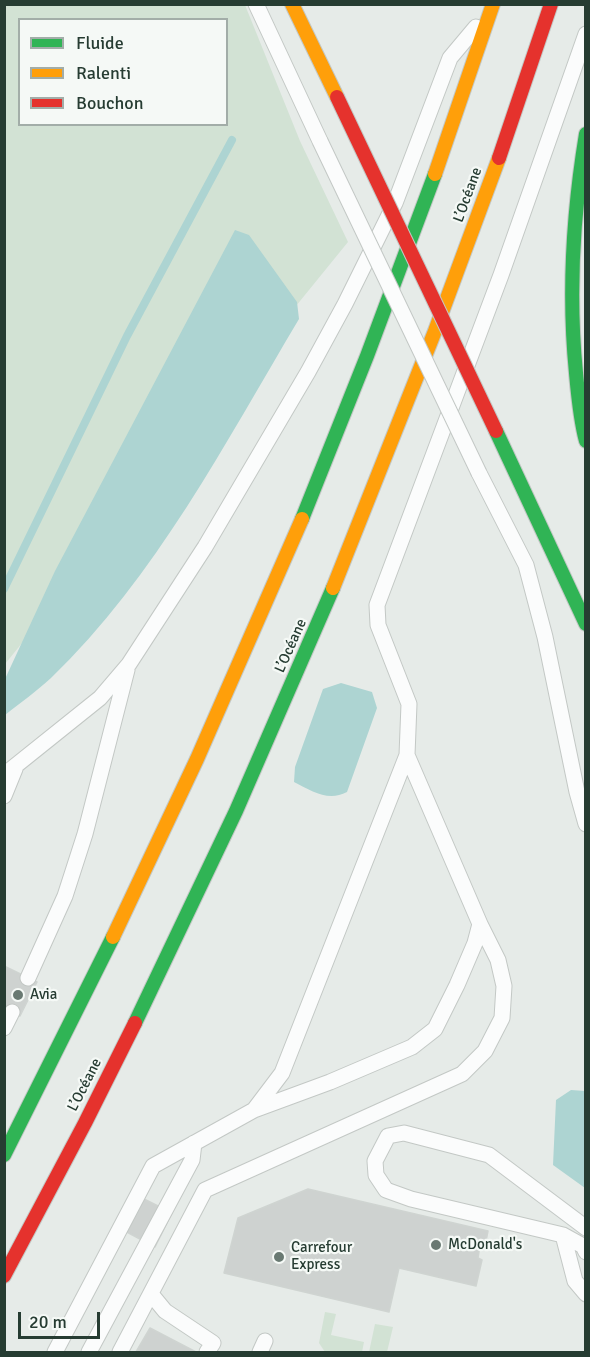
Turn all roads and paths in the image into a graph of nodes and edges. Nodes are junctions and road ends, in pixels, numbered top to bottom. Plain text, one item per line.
1 (256, 4) edge
2 (292, 4) edge
3 (551, 4) edge
4 (492, 7) edge
5 (585, 34) edge
6 (585, 134) edge
7 (585, 441) edge
8 (585, 624) edge
9 (129, 664) junction
10 (407, 756) junction
11 (10, 772) edge
12 (4, 796) edge
13 (585, 824) edge
14 (480, 924) junction
15 (28, 978) dead end
16 (12, 1012) dead end
17 (4, 1028) edge
18 (254, 1110) junction
19 (194, 1143) junction
20 (4, 1155) edge
21 (585, 1228) edge
22 (563, 1235) junction
23 (585, 1251) edge
24 (4, 1276) edge
25 (150, 1294) junction
26 (585, 1294) edge
27 (55, 1353) edge
28 (88, 1353) edge
29 (120, 1353) edge
30 (207, 1353) edge

1 - 13 lane, bridge
2 - 8 main road, bridge
3 - 24 main road, L’Océane
4 - 9 lane
4 - 20 main road
5 - 10 lane
6 - 7 main road
9 - 11 lane
9 - 15 lane
10 - 14 lane
10 - 18 lane
11 - 12 lane
14 - 18 lane
14 - 25 lane
16 - 17 lane
18 - 19 lane
19 - 27 lane
19 - 28 lane
21 - 22 lane
22 - 23 lane
22 - 26 lane
25 - 29 lane
25 - 30 lane

